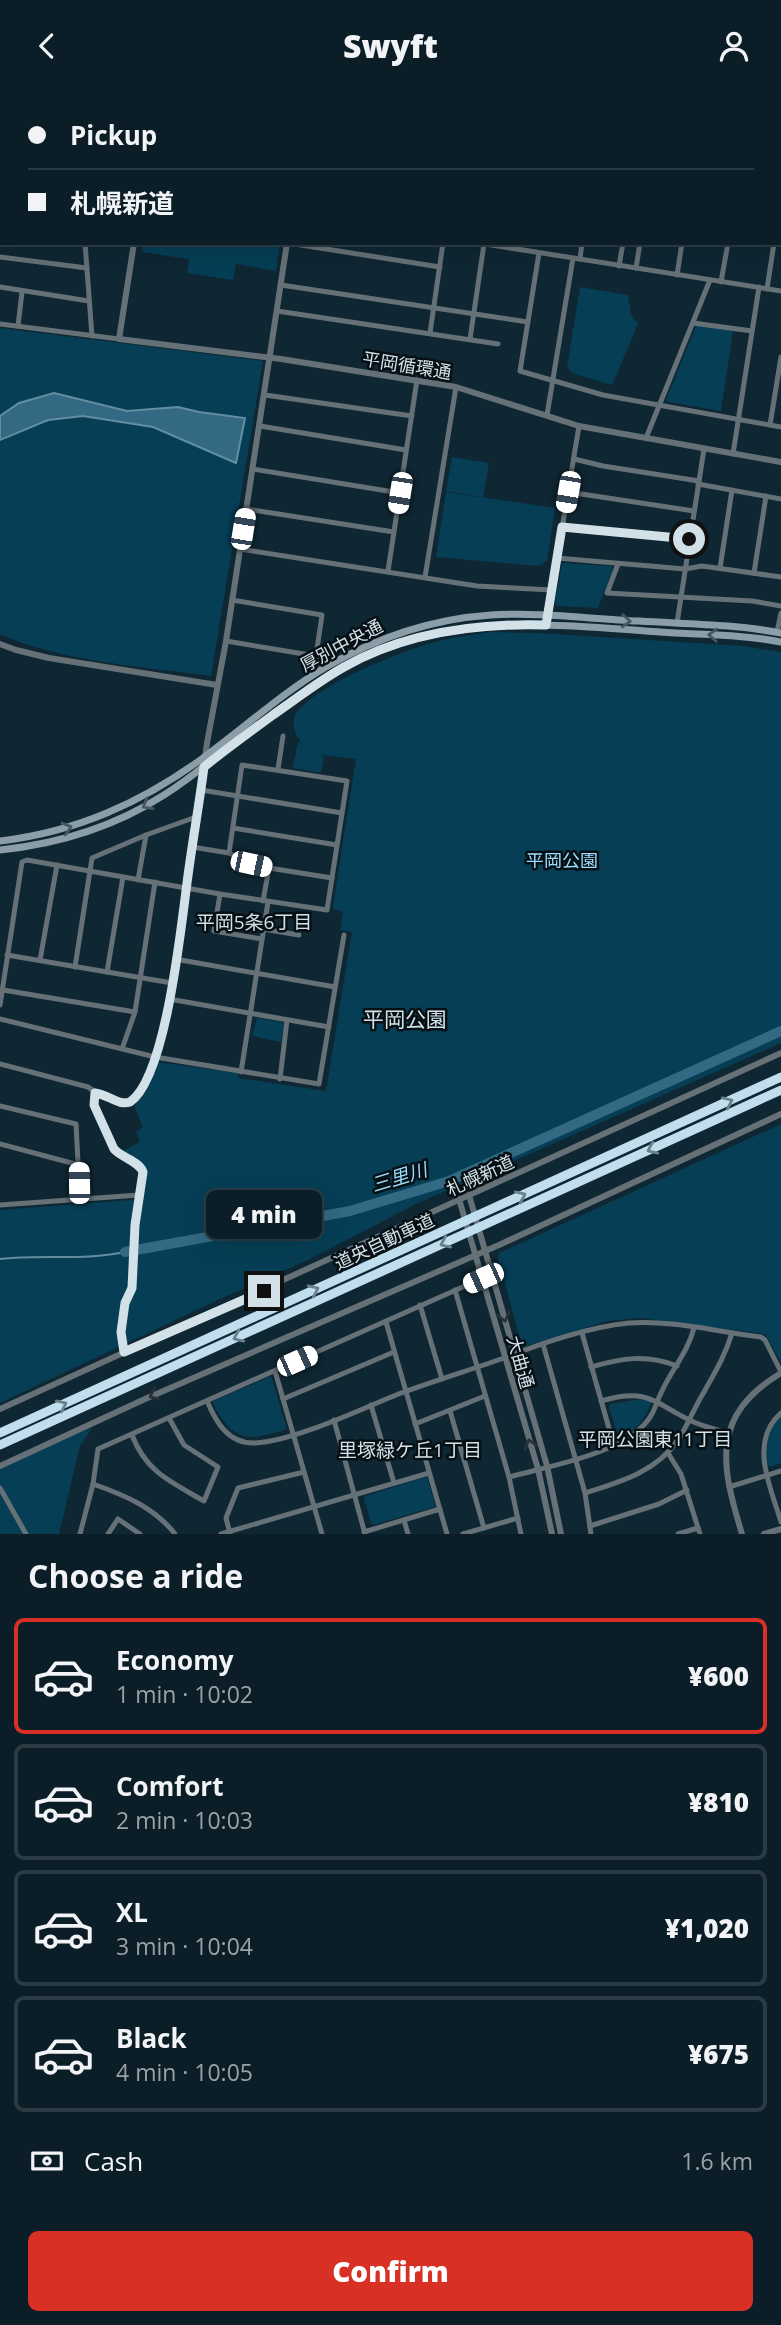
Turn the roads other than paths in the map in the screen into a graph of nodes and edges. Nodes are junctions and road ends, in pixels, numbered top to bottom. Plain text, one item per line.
1 (85, 245) edge
2 (134, 245) edge
3 (288, 245) edge
4 (301, 245) edge
5 (443, 245) edge
6 (482, 245) edge
7 (488, 245) edge
8 (538, 245) edge
9 (581, 245) edge
10 (623, 245) edge
11 (640, 245) edge
12 (682, 245) edge
13 (728, 245) edge
14 (774, 247) edge
15 (781, 252) edge
16 (538, 253) junction
17 (0, 257) edge
18 (576, 259) junction
19 (620, 266) junction
20 (439, 267) junction
21 (87, 268) junction
22 (636, 268) junction
23 (677, 275) junction
24 (710, 280) junction
25 (721, 282) junction
26 (281, 285) junction
27 (0, 287) edge
28 (759, 287) junction
29 (767, 289) junction
30 (781, 291) edge
31 (22, 292) junction
32 (89, 301) junction
33 (434, 307) junction
34 (277, 311) junction
35 (473, 313) junction
36 (528, 322) junction
37 (693, 323) junction
38 (0, 324) edge
39 (18, 326) junction
40 (752, 331) junction
41 (430, 333) junction
42 (92, 336) junction
43 (119, 339) junction
44 (470, 339) junction
45 (498, 344) dead end
46 (270, 357) junction
47 (781, 357) edge
48 (418, 380) junction
49 (553, 381) junction
50 (456, 387) junction
51 (265, 395) junction
52 (659, 405) junction
53 (547, 415) junction
54 (412, 416) junction
55 (738, 419) junction
56 (770, 425) junction
57 (260, 426) junction
58 (579, 426) junction
59 (781, 427) edge
60 (646, 438) junction
61 (704, 449) junction
62 (406, 450) junction
63 (733, 454) junction
64 (574, 459) junction
65 (781, 462) edge
66 (253, 469) junction
67 (699, 483) junction
68 (732, 490) junction
69 (568, 492) junction
70 (400, 493) junction
71 (766, 496) junction
72 (781, 499) edge
73 (246, 509) junction
74 (694, 512) junction
75 (562, 527) junction
76 (394, 532) junction
77 (689, 539) junction
78 (240, 549) junction
79 (557, 558) junction
80 (618, 564) junction
81 (720, 568) junction
82 (685, 569) junction
83 (387, 571) junction
84 (754, 573) junction
85 (425, 577) junction
86 (781, 577) edge
87 (552, 590) junction
88 (681, 598) junction
89 (232, 600) junction
90 (781, 607) edge
91 (781, 613) edge
92 (547, 620) junction
93 (677, 623) junction
94 (779, 633) edge
95 (226, 641) junction
96 (781, 642) edge
97 (0, 644) edge
98 (316, 656) junction
99 (323, 669) junction
100 (217, 685) junction
101 (283, 736) dead end
102 (205, 757) junction
103 (204, 767) junction
104 (278, 769) junction
105 (201, 790) junction
106 (237, 796) junction
107 (342, 813) junction
108 (197, 817) junction
109 (233, 828) junction
110 (146, 835) junction
111 (0, 841) edge
112 (337, 845) junction
113 (192, 847) junction
114 (0, 850) edge
115 (229, 853) junction
116 (57, 865) junction
117 (269, 868) junction
118 (90, 871) junction
119 (123, 877) junction
120 (332, 878) junction
121 (138, 880) junction
122 (155, 882) junction
123 (186, 887) junction
124 (219, 894) junction
125 (265, 901) junction
126 (263, 929) junction
127 (299, 935) dead end
128 (344, 935) dead end
129 (261, 939) junction
130 (7, 955) junction
131 (175, 959) junction
132 (40, 960) junction
133 (75, 967) junction
134 (107, 972) junction
135 (256, 974) junction
136 (140, 978) junction
137 (172, 983) junction
138 (335, 987) junction
139 (3, 990) junction
140 (169, 999) junction
141 (0, 1005) edge
142 (135, 1012) junction
143 (250, 1014) junction
144 (0, 1019) edge
145 (288, 1020) junction
146 (329, 1027) junction
147 (122, 1049) junction
148 (781, 1053) edge
149 (155, 1058) junction
150 (0, 1064) edge
151 (241, 1072) junction
152 (781, 1077) edge
153 (280, 1079) junction
154 (142, 1089) joint
155 (781, 1090) edge
156 (95, 1093) junction
157 (0, 1106) edge
158 (781, 1114) edge
159 (0, 1144) edge
160 (79, 1165) junction
161 (139, 1195) junction
162 (469, 1195) junction
163 (459, 1199) junction
164 (80, 1201) junction
165 (0, 1205) edge
166 (486, 1251) junction
167 (476, 1255) junction
168 (483, 1278) junction
169 (455, 1290) junction
170 (420, 1305) junction
171 (386, 1322) junction
172 (694, 1328) junction
173 (582, 1333) junction
174 (732, 1333) junction
175 (543, 1344) junction
176 (124, 1352) junction
177 (394, 1352) junction
178 (514, 1352) junction
179 (505, 1357) junction
180 (677, 1366) junction
181 (477, 1367) junction
182 (592, 1367) junction
183 (275, 1371) junction
184 (781, 1373) edge
185 (442, 1379) junction
186 (406, 1391) junction
187 (485, 1397) junction
188 (283, 1399) junction
189 (658, 1400) junction
190 (207, 1401) junction
191 (601, 1401) junction
192 (371, 1405) junction
193 (0, 1409) edge
194 (450, 1411) junction
195 (781, 1413) edge
196 (169, 1418) junction
197 (689, 1419) junction
198 (334, 1420) junction
199 (415, 1424) junction
200 (0, 1433) edge
201 (728, 1433) junction
202 (293, 1434) junction
203 (132, 1435) junction
204 (0, 1445) edge
205 (614, 1446) junction
206 (668, 1453) junction
207 (576, 1459) junction
208 (0, 1466) edge
209 (547, 1467) junction
210 (538, 1469) junction
211 (781, 1471) edge
212 (304, 1472) junction
213 (429, 1473) junction
214 (767, 1475) junction
215 (509, 1477) junction
216 (394, 1483) junction
217 (93, 1484) junction
218 (729, 1487) junction
219 (0, 1488) edge
220 (687, 1490) junction
221 (585, 1493) junction
222 (355, 1495) junction
223 (778, 1502) edge
224 (314, 1507) junction
225 (439, 1509) junction
226 (518, 1518) junction
227 (404, 1520) junction
228 (781, 1522) edge
229 (590, 1526) junction
230 (484, 1528) junction
231 (781, 1529) edge
232 (699, 1531) edge
233 (230, 1533) edge
234 (365, 1533) edge
235 (26, 1534) edge
236 (80, 1534) edge
237 (108, 1534) edge
238 (140, 1534) edge
239 (175, 1534) edge
240 (221, 1534) edge
241 (321, 1534) edge
242 (408, 1534) edge
243 (447, 1534) edge
244 (463, 1534) edge
245 (521, 1534) edge
246 (552, 1534) edge
247 (561, 1534) edge
248 (591, 1534) edge
249 (678, 1534) edge
250 (742, 1534) edge
251 (764, 1534) edge

1 - 21 street
2 - 43 street
3 - 26 street
4 - 20 street
5 - 20 street
6 - 35 street
7 - 16 street
8 - 16 street
9 - 18 street
10 - 19 street
11 - 22 street
12 - 23 street
13 - 25 street
14 - 15 street
14 - 29 street
16 - 18 street
16 - 36 street
17 - 21 street
18 - 19 street
18 - 49 street
19 - 22 street
20 - 33 street
21 - 32 street
22 - 23 street
23 - 24 street
24 - 25 street
24 - 37 street
25 - 28 street
26 - 33 street
26 - 34 street
27 - 31 street
28 - 29 street
28 - 40 street
29 - 30 street
31 - 32 street
31 - 39 street
32 - 42 street
33 - 35 street
33 - 41 street
34 - 41 street
34 - 46 street
35 - 36 street
35 - 44 street
36 - 49 street
37 - 40 street
37 - 52 street
38 - 39 street
39 - 42 street
40 - 55 street
41 - 44 street
42 - 43 street
43 - 46 street, 平岡循環通
44 - 45 street
46 - 48 street, 平岡循環通
46 - 51 street
47 - 56 street
48 - 50 street, 平岡循環通
48 - 54 street
49 - 52 street
49 - 53 street
50 - 53 street, 平岡循環通
50 - 85 street
51 - 54 street
51 - 57 street
52 - 55 street
52 - 60 street
53 - 58 street, 平岡循環通
54 - 62 street
55 - 56 street
55 - 63 street
56 - 59 street
57 - 62 street
57 - 66 street
58 - 60 street, 平岡循環通
58 - 64 street
60 - 61 street, 平岡循環通
61 - 63 street, 平岡循環通
61 - 67 street
62 - 70 street
63 - 65 street, 平岡循環通
64 - 67 street
64 - 69 street
66 - 70 street
66 - 73 street
67 - 68 street
67 - 74 street
68 - 71 street
68 - 81 street
69 - 74 street
69 - 75 street
70 - 76 street
71 - 72 street
71 - 84 street
73 - 76 street
73 - 78 street
74 - 77 street
75 - 77 street
75 - 79 street
76 - 83 street
77 - 82 street
78 - 83 street
78 - 89 street
79 - 80 street
79 - 87 street
80 - 82 street
80 - 88 street
81 - 82 street
81 - 84 street
82 - 88 street
83 - 85 street
84 - 86 street
85 - 87 street
87 - 92 street
88 - 90 street
88 - 93 street
89 - 95 street
89 - 98 street
91 - 94 street
92 -> 93 main road, 厚別中央通
96 -> 92 main road, 厚別中央通
92 - 99 main road, 厚別中央通
92 - 103 main road, 厚別中央通
93 - 94 main road, 厚別中央通
95 - 98 street
95 - 100 street
97 - 100 street
98 - 99 street
99 - 102 main road, 厚別中央通
100 - 102 street
101 - 104 street
102 - 103 street
111 -> 102 main road, 厚別中央通
103 - 105 street
103 -> 114 main road, 厚別中央通
104 - 106 street
104 - 107 street
105 - 106 street
105 - 108 street
106 - 107 street
106 - 109 street
107 - 112 street
108 - 110 street
108 - 113 street
109 - 112 street
109 - 115 street
110 - 118 street
110 - 121 street
112 - 120 street
113 - 115 street
113 - 123 street
115 - 117 street
116 - 118 street
116 - 130 street
116 - 132 street
117 - 120 street
117 - 125 street
118 - 119 street
118 - 133 street
119 - 121 street
119 - 134 street
120 - 125 street
121 - 122 street
122 - 123 street
122 - 136 street
123 - 124 street
123 - 131 street
124 - 125 street
124 - 129 street
125 - 126 street
126 - 127 street
126 - 129 street
128 - 138 street
129 - 135 street
130 - 132 street
130 - 139 street
131 - 135 street
131 - 137 street
132 - 133 street
133 - 134 street
134 - 136 street
135 - 138 street
135 - 143 street
136 - 137 street
136 - 142 street
137 - 140 street
138 - 146 street
139 - 141 street
139 - 142 street
140 - 143 street
140 - 149 street
142 - 147 street
143 - 145 street
143 - 151 street
144 - 147 street
145 - 146 street
145 - 153 street
146 - 153 street
147 - 149 street
148 - 162 street, 札幌新道
149 - 151 street
149 - 154 street
150 - 156 street
151 - 153 street
200 -> 152 highway, 道央自動車道
154 - 156 street
155 -> 204 highway, 道央自動車道
156 - 161 street
157 - 160 street
158 - 166 street
159 - 160 street
160 - 164 street
161 - 164 street
161 - 176 street
162 - 163 street, 札幌新道
162 - 166 street, 大曲通
163 - 167 street, 大曲通
163 - 176 street, 札幌新道
164 - 165 street
166 - 167 street
166 -> 178 street, 大曲通
167 - 168 street, 大曲通
167 -> 208 street
168 - 169 street
168 - 179 street, 大曲通
169 - 170 street
169 - 181 street
170 - 171 street
170 - 185 street
171 - 177 street
171 - 183 street
172 - 173 street
172 - 174 street
172 - 180 street
173 - 175 street
173 - 182 street
174 - 184 street
174 - 197 street
175 - 178 street
175 - 207 street
176 - 193 street, 札幌新道
177 - 186 street
177 - 188 street
178 - 179 street
178 - 209 street, 大曲通
179 - 181 street
210 -> 179 street, 大曲通
180 - 182 street
180 - 189 street
181 - 185 street
181 - 187 street
182 - 191 street
183 - 188 street
183 - 190 street
184 - 201 street
185 - 186 street
186 - 192 street
186 - 199 street
187 - 194 street
187 - 215 street
188 - 202 street
189 - 191 street
189 - 197 street
189 - 205 street
190 - 196 street
190 - 202 street
191 - 205 street
192 - 198 street
192 - 216 street
194 - 199 street
194 - 230 street
195 - 214 street
196 - 203 street
196 - 203 street
197 - 201 street
197 - 206 street
198 - 202 street
198 - 222 street
199 - 213 street
201 - 218 street
202 - 212 street
203 - 217 street
205 - 207 street
206 - 220 street
206 - 221 street
207 - 209 street
207 - 221 street
209 - 210 street
209 - 247 street, 大曲通
210 - 215 street
210 - 246 street, 大曲通
211 - 214 street
212 - 224 street
212 - 233 street
213 - 216 street
213 - 225 street
214 - 218 street
214 - 223 street
215 - 226 street
216 - 222 street
217 - 236 street
217 - 239 street
218 - 250 street
219 - 235 street
220 - 229 street
220 - 232 street
221 - 229 street
222 - 224 street
222 - 234 street
223 - 228 street
224 - 233 street
224 - 241 street
225 - 227 street
225 - 243 street
226 - 230 street
226 - 245 street
227 - 234 street
227 - 242 street
229 - 248 street
230 - 244 street
231 - 251 street
232 - 249 street
233 - 240 street
237 - 238 street

